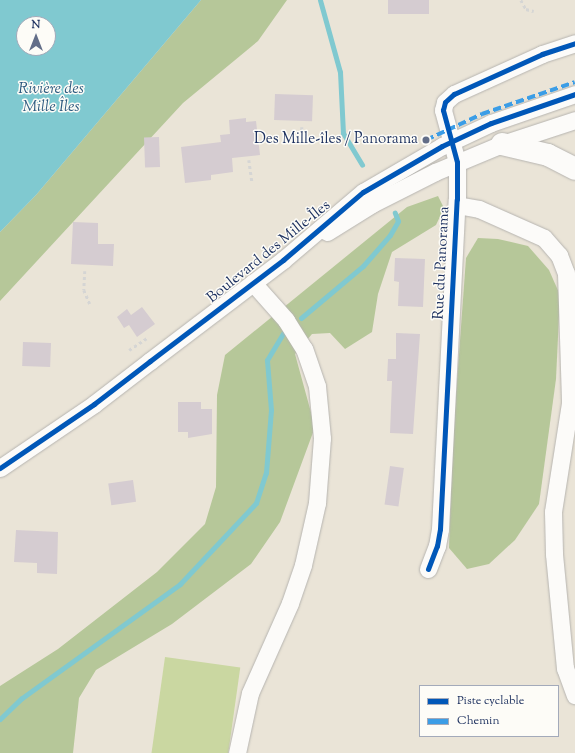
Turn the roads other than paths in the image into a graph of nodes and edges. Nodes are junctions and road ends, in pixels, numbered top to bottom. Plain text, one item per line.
1 (575, 43) edge
2 (575, 94) edge
3 (575, 120) edge
4 (451, 142) junction
5 (502, 144) junction
6 (457, 162) junction
7 (575, 168) edge
8 (457, 205) junction
9 (283, 260) junction
10 (253, 283) junction
11 (0, 468) edge
12 (428, 569) dead end
13 (569, 647) edge
14 (575, 695) edge
15 (237, 753) edge

1 - 4 street, Rue du Panorama
2 - 4 street, Boulevard des Mille-Îles
3 - 5 street, Boulevard des Mille-Îles
4 - 6 street, Rue du Panorama
4 - 9 street, Boulevard des Mille-Îles
5 - 6 street, Boulevard des Mille-Îles
5 - 7 highway
6 - 8 street, Rue du Panorama
6 - 9 street, Boulevard des Mille-Îles
8 - 12 street, Rue du Panorama
8 - 13 street
9 - 10 street, Boulevard des Mille-Îles
10 - 11 street, Boulevard des Mille-Îles
10 - 15 street
13 - 14 street

